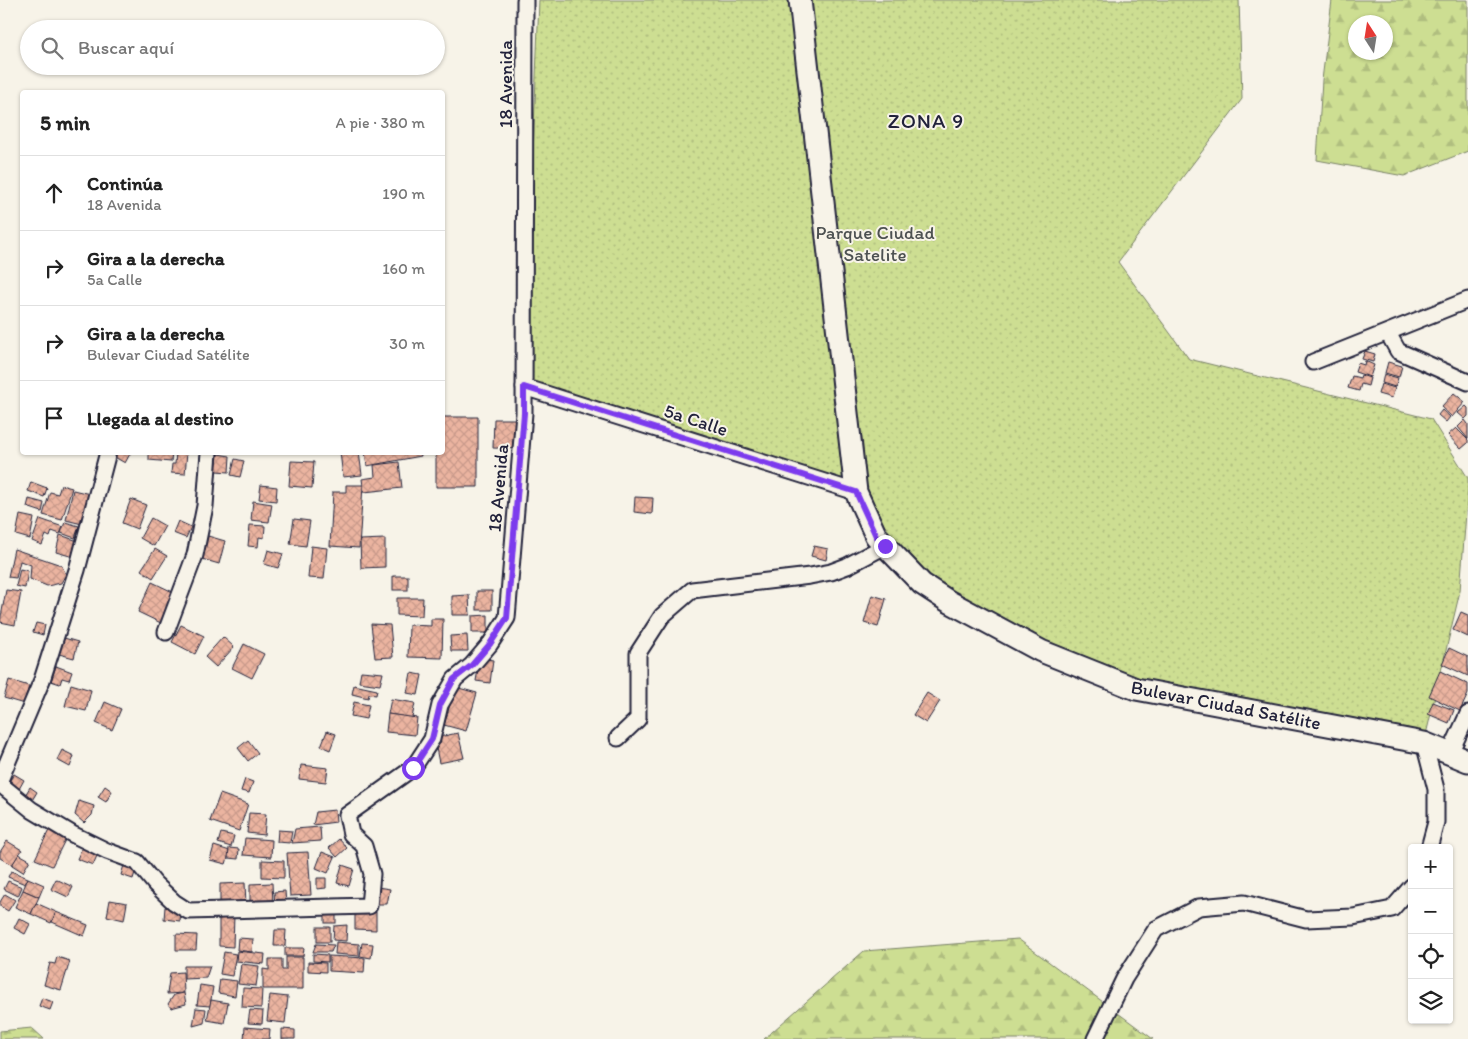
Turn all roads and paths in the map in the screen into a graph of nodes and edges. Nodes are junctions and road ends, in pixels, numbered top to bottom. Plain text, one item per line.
1 (525, 0) edge
2 (800, 0) edge
3 (1468, 300) edge
4 (1388, 333) junction
5 (1313, 362) dead end
6 (1468, 382) edge
7 (524, 387) junction
8 (107, 455) edge
9 (209, 455) edge
10 (856, 492) junction
11 (885, 546) junction
12 (166, 632) dead end
13 (1468, 714) edge
14 (618, 738) dead end
15 (1424, 743) junction
16 (1459, 757) edge
17 (0, 780) edge
18 (0, 784) edge
19 (1430, 844) edge
20 (1409, 889) edge
21 (1095, 1039) edge

1 - 7 street, 18 Avenida
2 - 10 street, Bulevar Ciudad Satélite
3 - 4 street
4 - 5 street
4 - 6 street
7 - 10 street, 5a Calle
7 - 18 street, 18 Avenida
8 - 17 street
9 - 12 street
10 - 11 street, Bulevar Ciudad Satélite
11 - 14 street
11 - 15 street, Bulevar Ciudad Satélite
13 - 16 street
15 - 16 street, Bulevar Ciudad Satélite
15 - 19 street
20 - 21 street

